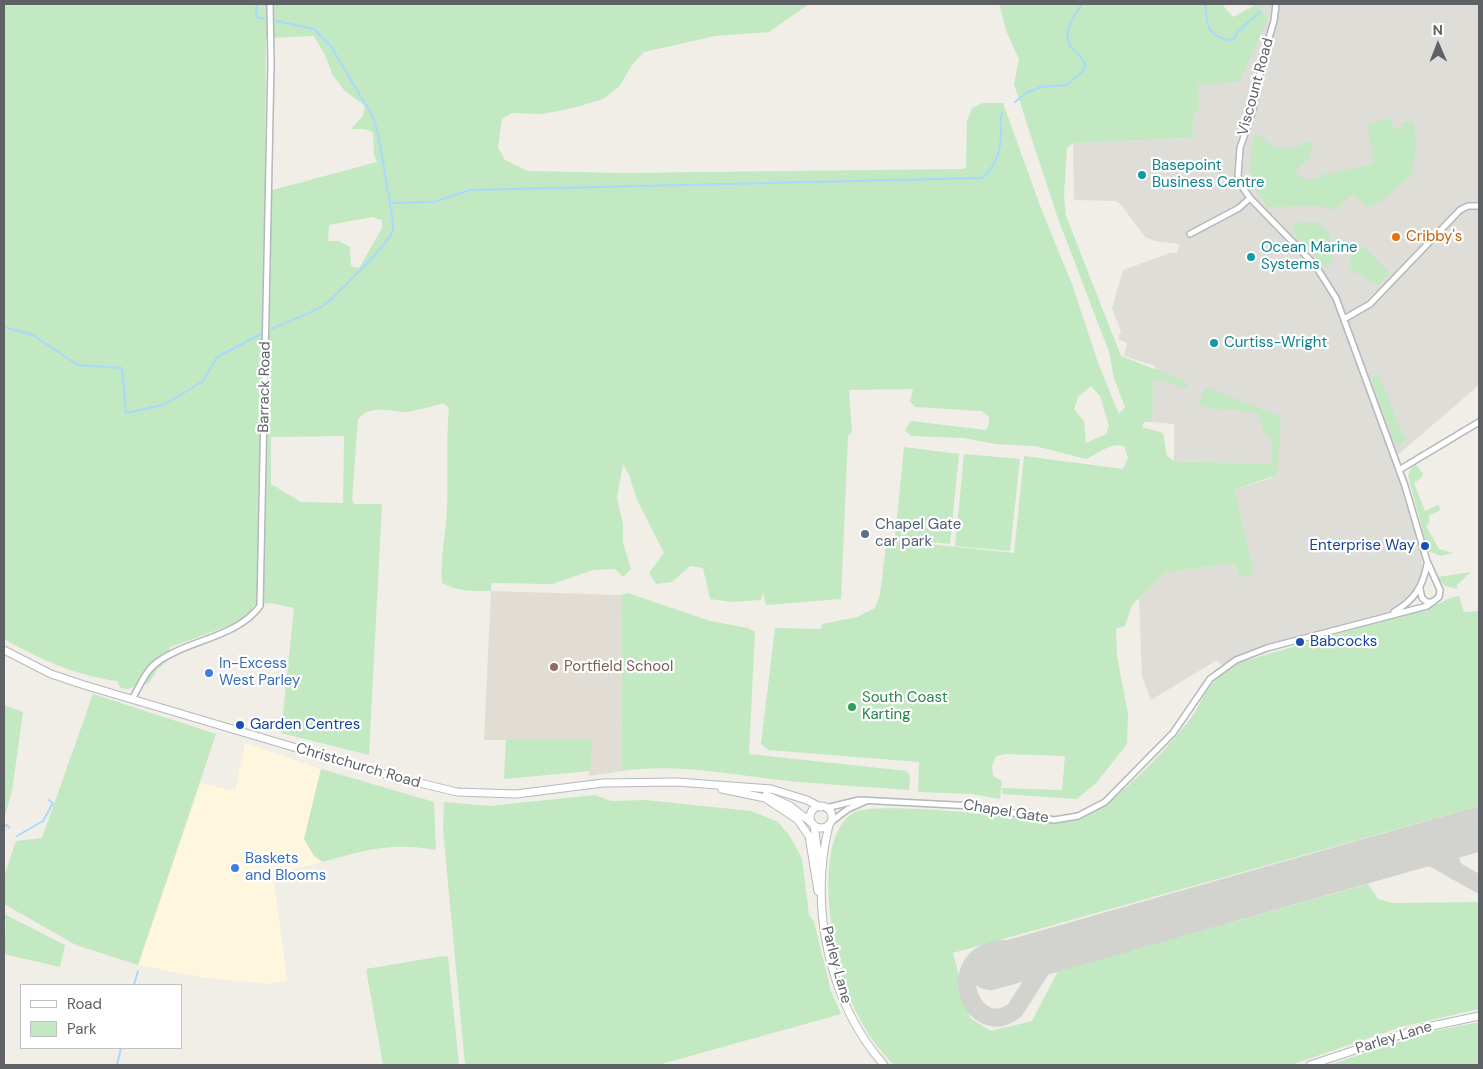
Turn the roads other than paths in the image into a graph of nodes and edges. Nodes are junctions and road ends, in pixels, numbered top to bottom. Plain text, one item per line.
1 (270, 4) edge
2 (1276, 4) edge
3 (1250, 198) junction
4 (1479, 206) edge
5 (1190, 234) dead end
6 (1344, 319) junction
7 (1479, 422) edge
8 (1399, 470) junction
9 (1427, 561) junction
10 (1436, 584) junction
11 (1421, 587) junction
12 (1433, 602) junction
13 (1388, 616) junction
14 (4, 650) edge
15 (132, 699) junction
16 (712, 785) junction
17 (727, 786) junction
18 (869, 800) junction
19 (823, 807) junction
20 (830, 823) junction
21 (813, 824) junction
22 (821, 885) junction
23 (820, 904) junction
24 (1479, 1016) edge
25 (884, 1065) edge
26 (1310, 1065) edge

1 - 15 street, Barrack Road
2 - 3 street, Viscount Road
3 - 5 street
3 - 6 street
4 - 6 street
6 - 8 street
7 - 8 street
8 - 9 street
9 - 10 street
9 - 11 street
10 - 11 street
10 - 12 street
11 - 12 street
11 - 13 street
12 - 13 street
13 - 18 street, Chapel Gate
14 - 15 main road, Christchurch Road
15 - 16 main road, Christchurch Road
16 - 17 main road, Christchurch Road
16 - 23 main road
17 - 19 main road, Christchurch Road
17 - 21 main road, Christchurch Road
18 - 19 street, Chapel Gate
18 - 20 street, Chapel Gate
19 - 20 main road
19 - 21 main road
20 - 21 main road
20 - 22 main road, Parley Lane
21 - 22 main road, Parley Lane
22 - 23 main road, Parley Lane
23 - 25 main road, Parley Lane
24 - 26 main road, Parley Lane

